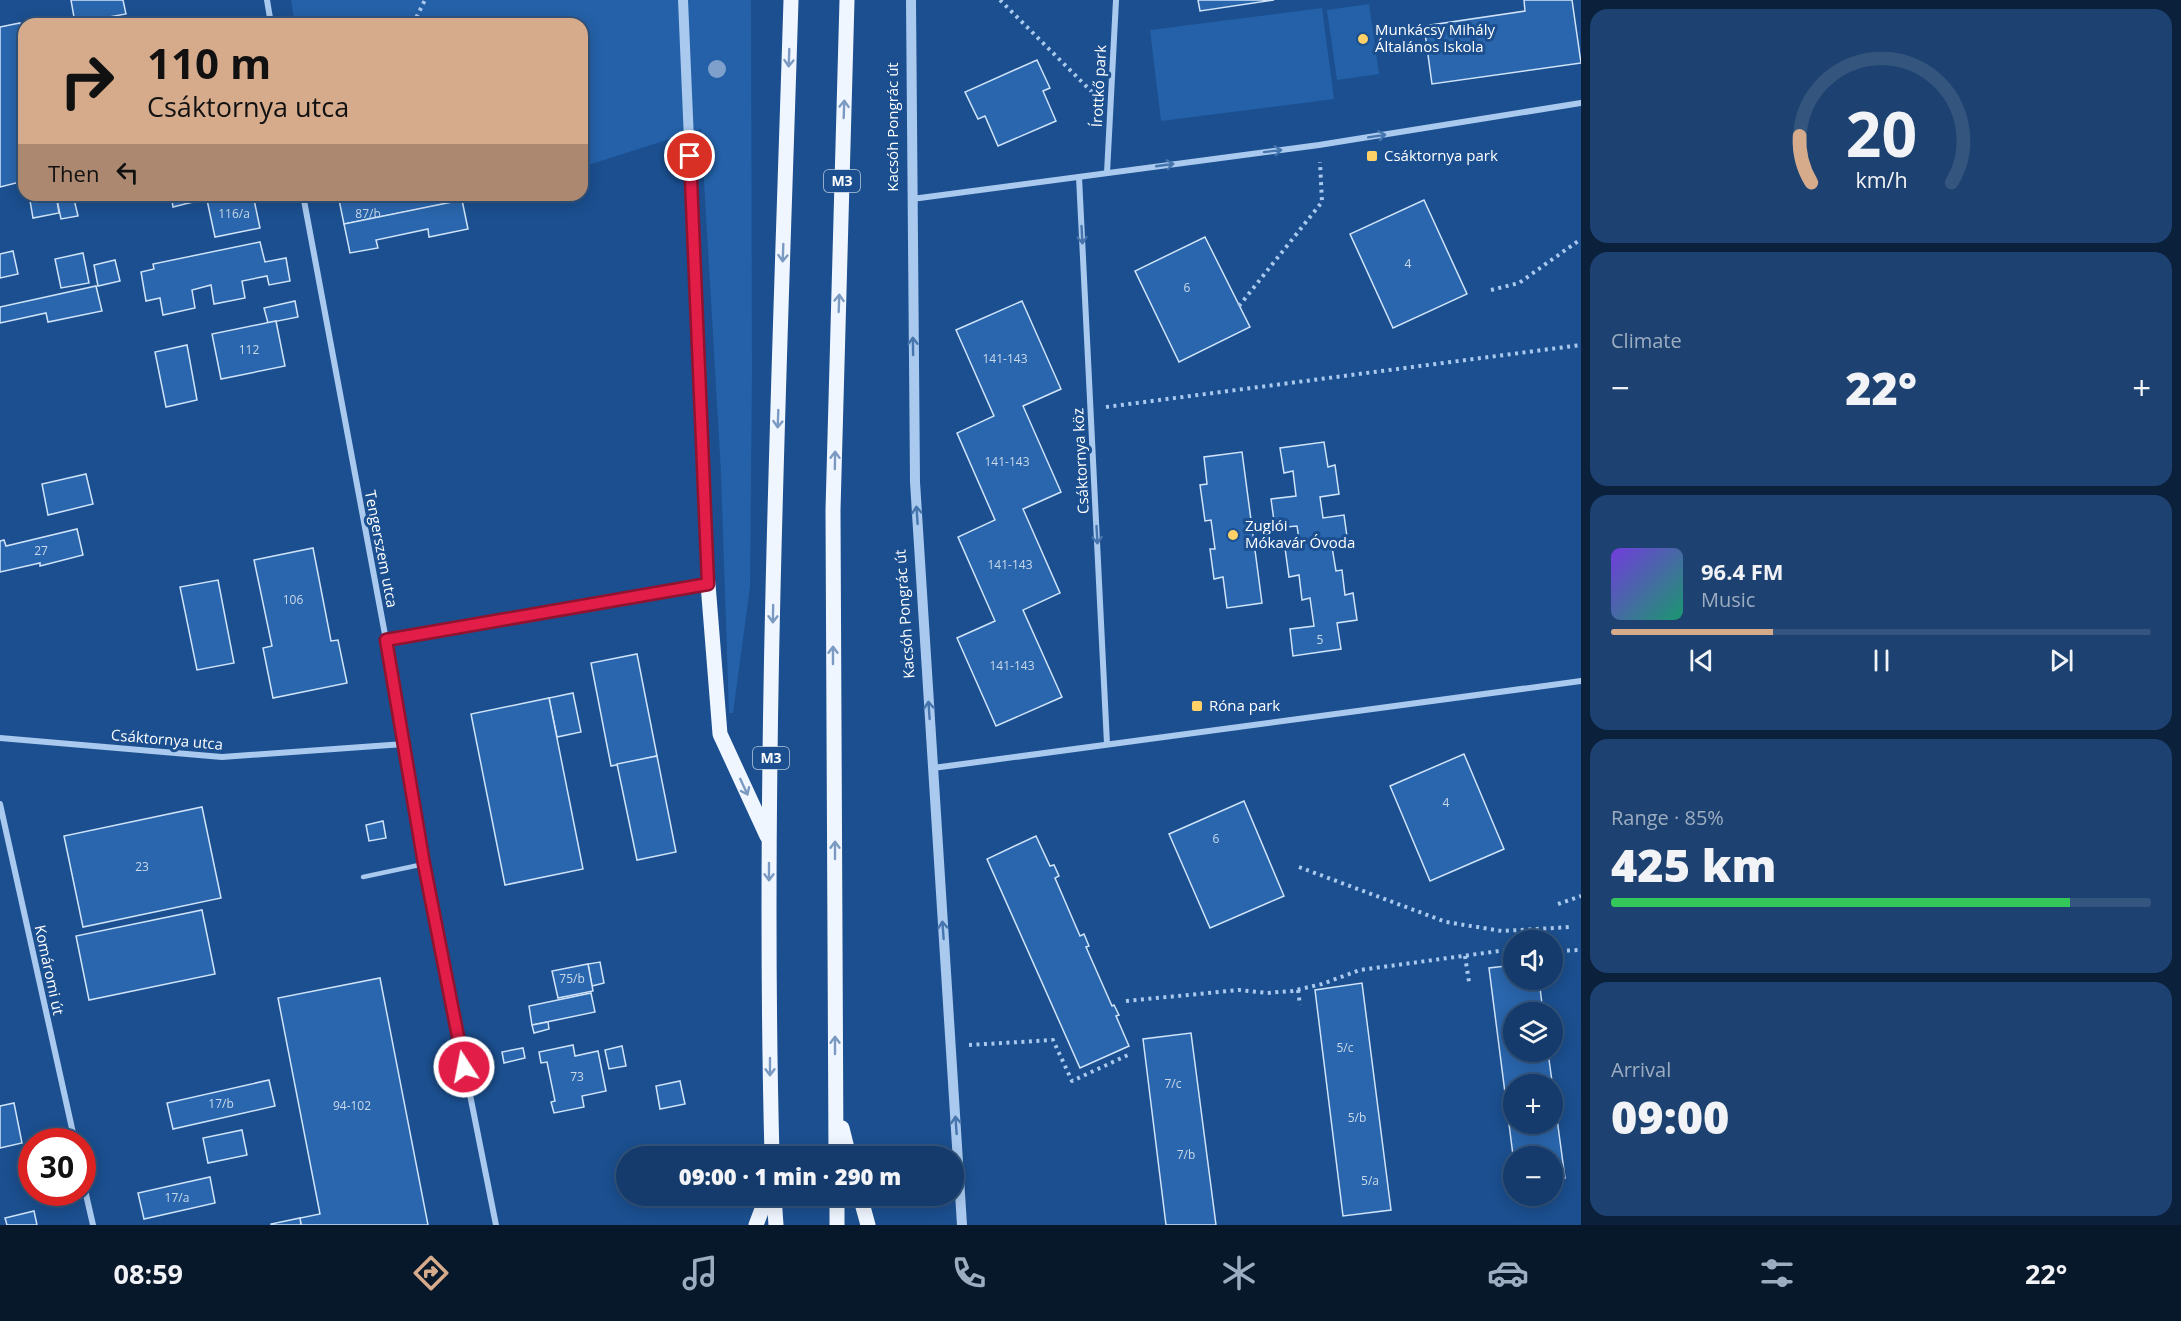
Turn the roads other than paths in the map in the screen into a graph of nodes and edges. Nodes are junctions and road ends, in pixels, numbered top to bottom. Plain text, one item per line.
1 (267, 0) edge
2 (683, 0) edge
3 (791, 0) edge
4 (847, 0) edge
5 (911, 0) edge
6 (1116, 0) edge
7 (270, 18) edge
8 (1581, 103) edge
9 (1107, 173) junction
10 (1079, 177) junction
11 (912, 199) junction
12 (304, 201) edge
13 (708, 584) junction
14 (386, 640) junction
15 (1581, 681) edge
16 (0, 738) edge
17 (404, 744) junction
18 (1107, 744) junction
19 (933, 768) junction
20 (0, 804) edge
21 (769, 842) junction
22 (424, 864) junction
23 (363, 877) dead end
24 (835, 1103) junction
25 (72, 1128) edge
26 (772, 1146) edge
27 (836, 1146) edge
28 (846, 1146) edge
29 (89, 1206) edge
30 (763, 1206) edge
31 (775, 1206) edge
32 (837, 1206) edge
33 (863, 1206) edge
34 (93, 1225) edge
35 (496, 1225) edge
36 (756, 1225) edge
37 (776, 1225) edge
38 (837, 1225) edge
39 (868, 1225) edge
40 (962, 1225) edge

1 - 7 street
2 - 13 street
3 -> 21 main road, M3
24 -> 4 main road, M3
5 - 11 street, Kacsóh Pongrác út
6 - 9 street, Írottkő park
9 -> 8 street
9 - 10 street
10 - 11 street
10 -> 18 street, Csáktornya köz
19 -> 11 street, Kacsóh Pongrác út
12 - 14 street, Tengerszem utca
13 - 14 street
13 -> 21 main road
14 - 17 street, Tengerszem utca
15 - 18 street
16 - 17 street, Csáktornya utca
17 - 22 street, Tengerszem utca
18 - 19 street
40 -> 19 street, Kacsóh Pongrác út
20 - 25 street, Komáromi út
21 -> 26 main road, M3
22 - 23 lane
22 - 35 street, Tengerszem utca
24 - 27 main road, M3
24 - 28 main road
29 - 34 street
30 - 36 main road
31 - 37 main road
32 - 38 main road
33 - 39 main road

